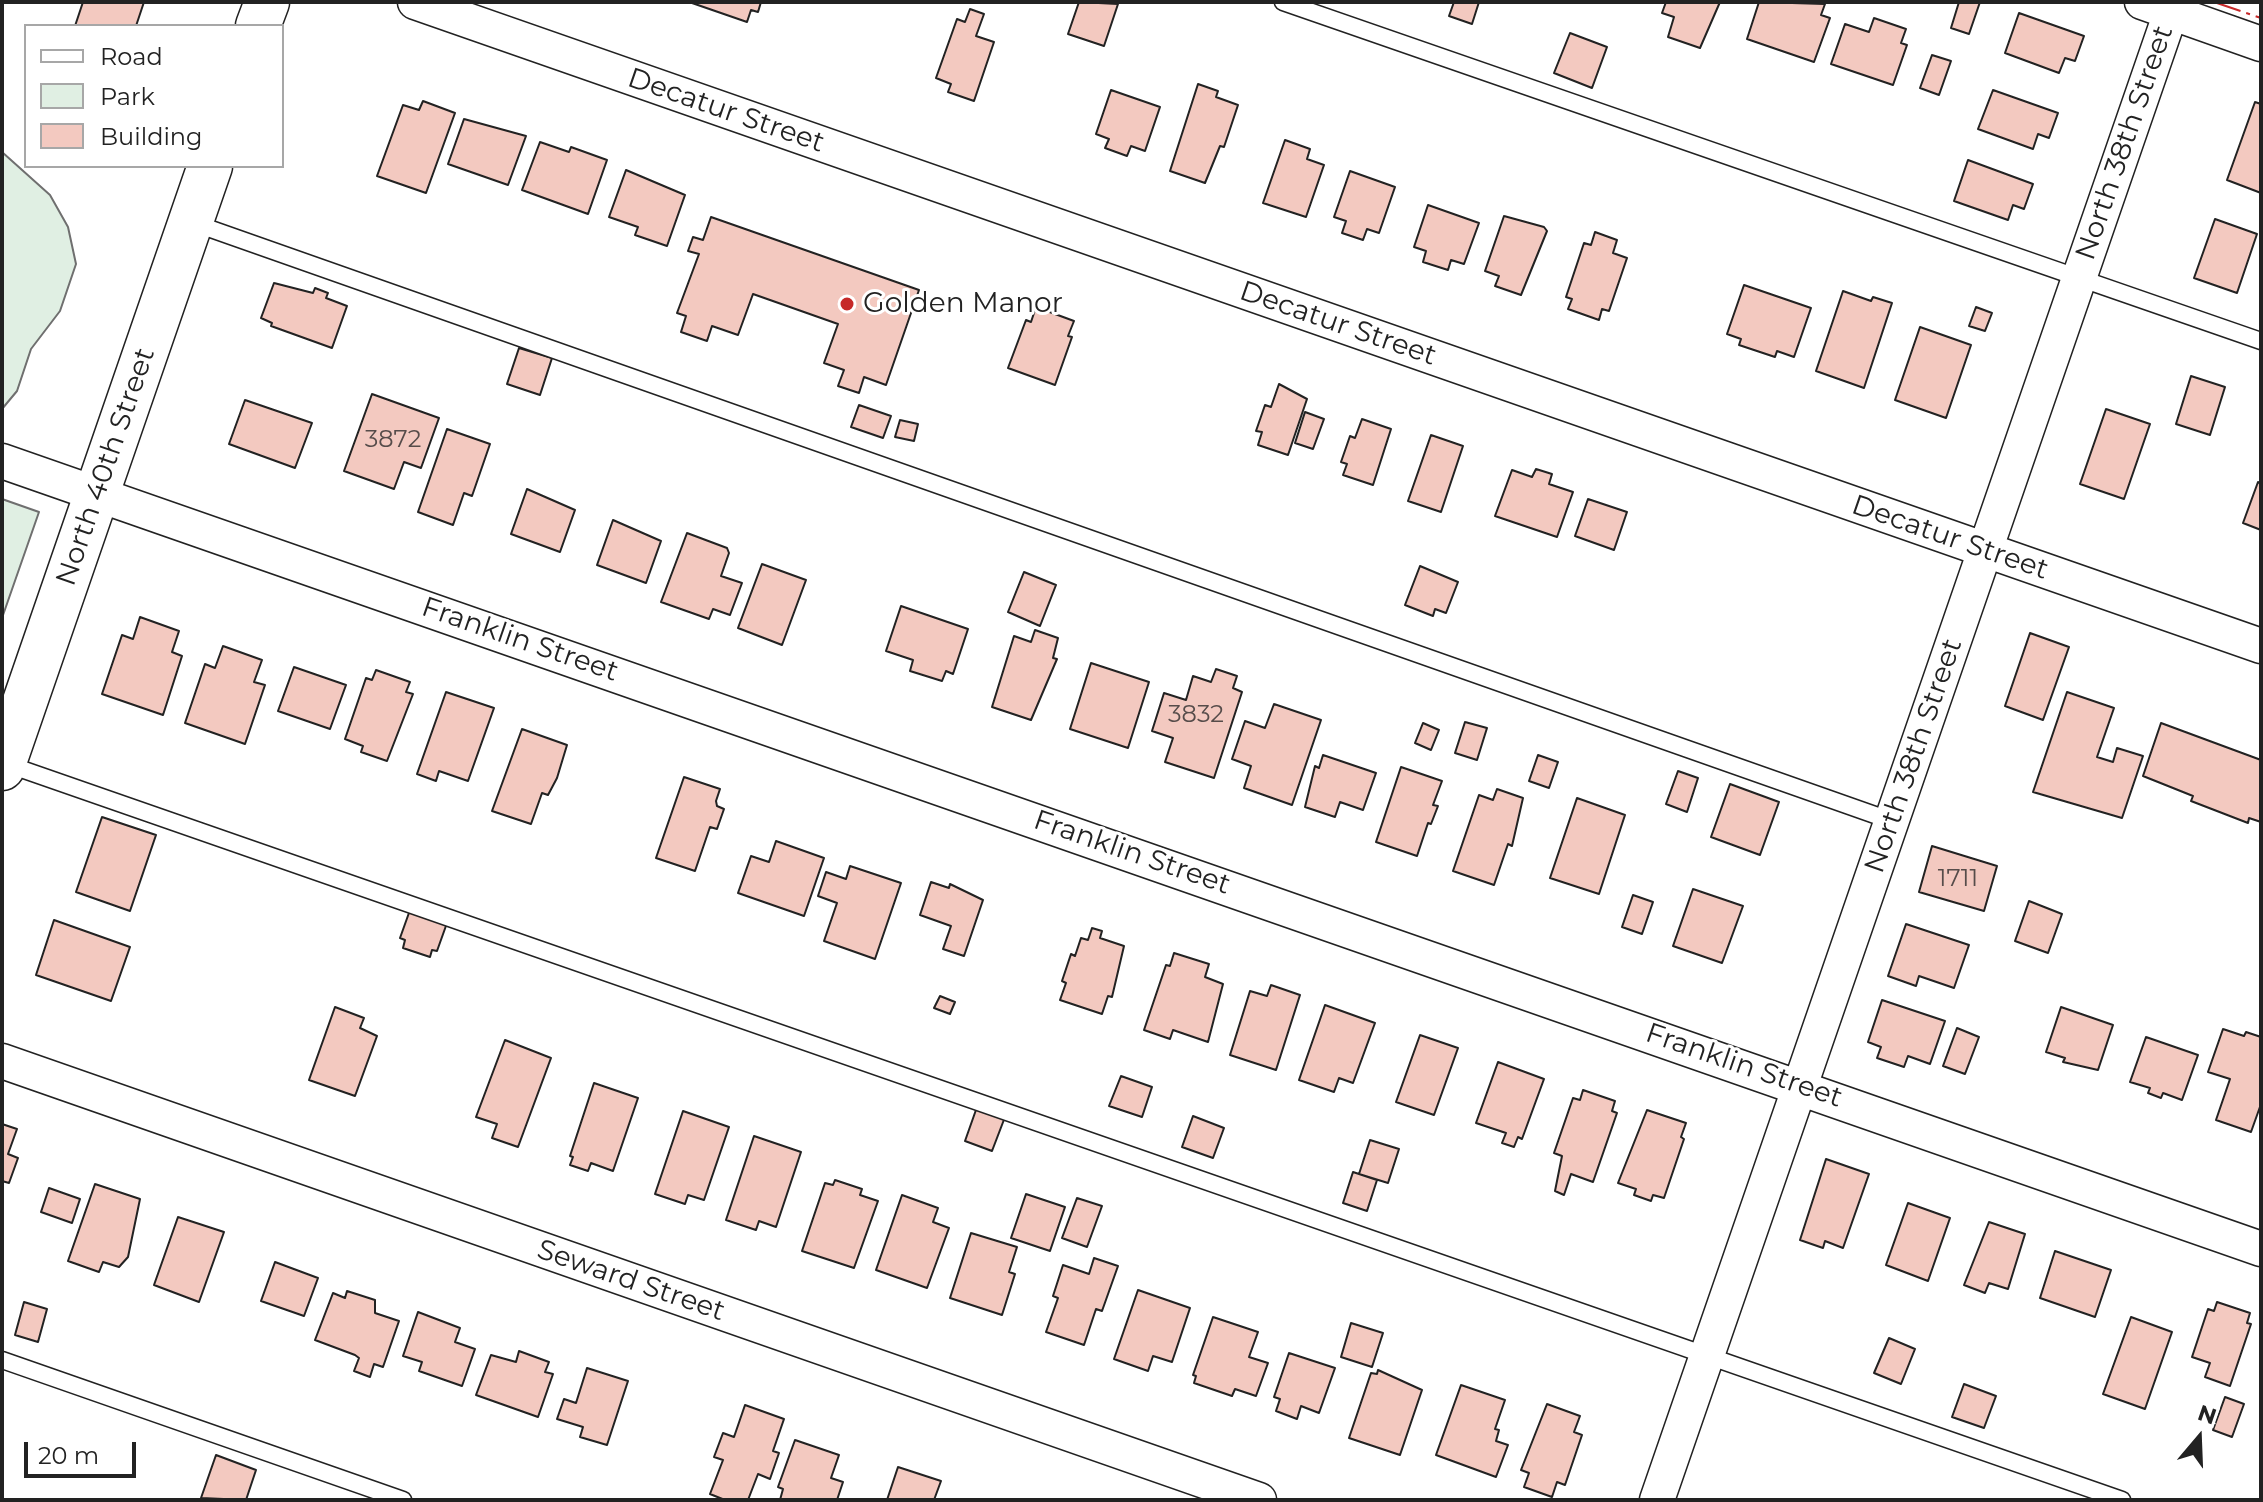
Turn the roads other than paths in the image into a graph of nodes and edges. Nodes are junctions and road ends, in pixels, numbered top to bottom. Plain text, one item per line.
1 (267, 2) edge
2 (415, 2) edge
3 (1283, 2) edge
4 (2156, 7) edge
5 (259, 24) edge
6 (2261, 44) edge
7 (209, 168) edge
8 (191, 222) junction
9 (2078, 279) junction
10 (2261, 341) edge
11 (2, 461) edge
12 (97, 493) junction
13 (1985, 550) junction
14 (2261, 646) edge
15 (3, 765) edge
16 (1892, 821) junction
17 (2, 1061) edge
18 (1801, 1086) junction
19 (2261, 1249) edge
20 (1707, 1354) junction
21 (2, 1360) edge
22 (403, 1500) edge
23 (1259, 1500) edge
24 (1657, 1500) edge
25 (2122, 1500) edge

1 - 5 street
2 - 13 street, Decatur Street
3 - 9 lane
4 - 6 street
4 - 9 street, North 38th Street
7 - 8 street, North 40th Street
8 - 12 street, North 40th Street
8 - 16 lane
9 - 10 lane
9 - 13 street, North 38th Street
11 - 12 street, Franklin Street
12 - 15 street, North 40th Street
12 - 18 street, Franklin Street
13 - 14 street, Decatur Street
13 - 16 street, North 38th Street
15 - 20 lane
16 - 18 street, North 38th Street
17 - 23 street, Seward Street
18 - 19 street, Franklin Street
18 - 20 street, North 38th Street
20 - 24 street, North 38th Street
20 - 25 lane
21 - 22 lane

